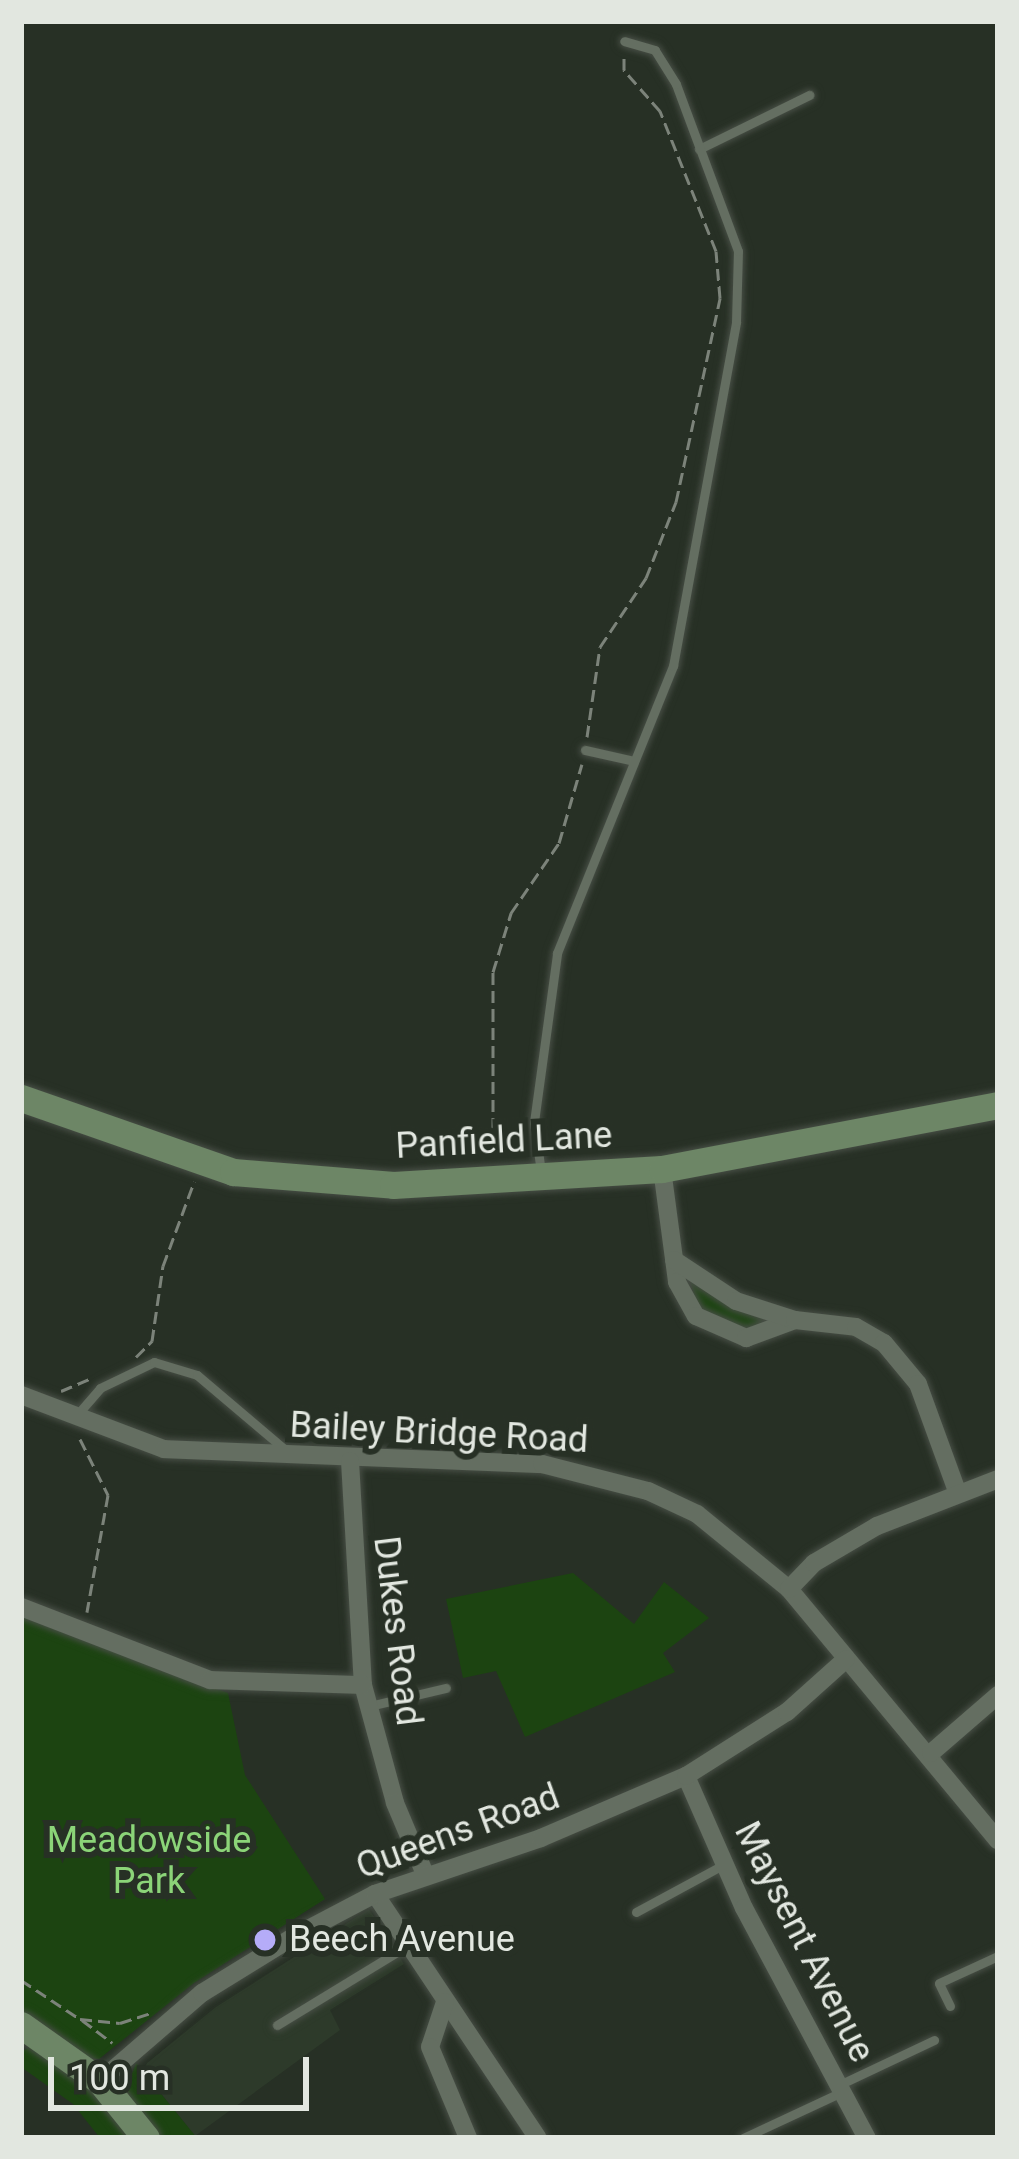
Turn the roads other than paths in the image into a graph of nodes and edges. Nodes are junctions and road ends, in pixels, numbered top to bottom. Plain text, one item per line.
1 (624, 41) road end
2 (808, 95) dead end
3 (699, 148) junction
4 (585, 750) road end
5 (634, 761) junction
6 (21, 1098) edge
7 (998, 1105) edge
8 (662, 1169) junction
9 (542, 1178) junction
10 (674, 1260) junction
11 (795, 1320) junction
12 (28, 1399) edge
13 (73, 1420) junction
14 (294, 1460) junction
15 (350, 1461) junction
16 (998, 1479) edge
17 (958, 1494) junction
18 (789, 1589) junction
19 (21, 1607) edge
20 (846, 1659) junction
21 (363, 1684) junction
22 (446, 1688) dead end
23 (998, 1695) edge
24 (369, 1706) junction
25 (931, 1753) junction
26 (686, 1776) junction
27 (998, 1841) edge
28 (723, 1865) junction
29 (425, 1874) junction
30 (375, 1894) junction
31 (636, 1912) dead end
32 (406, 1946) junction
33 (998, 1956) edge
34 (445, 2002) junction
35 (950, 2006) dead end
36 (277, 2025) dead end
37 (22, 2027) edge
38 (934, 2040) dead end
39 (100, 2081) junction
40 (843, 2087) junction
41 (146, 2138) edge
42 (468, 2138) edge
43 (538, 2138) edge
44 (743, 2138) edge
45 (866, 2138) edge

1 - 3 lane
2 - 3 lane
3 - 5 lane
4 - 5 lane
5 - 9 lane
6 - 9 street, Panfield Lane
7 - 8 street, Panfield Lane
8 - 9 street, Panfield Lane
8 - 10 street
10 - 11 street
10 - 11 street
11 - 17 street
12 - 13 street, Bailey Bridge Road
13 - 14 street, Bailey Bridge Road
13 - 14 lane
14 - 15 street, Bailey Bridge Road
15 - 18 street, Bailey Bridge Road
15 - 21 street, Dukes Road
16 - 17 street
17 - 18 street
18 - 20 street, Bailey Bridge Road
19 - 21 street
20 - 25 street, Bailey Bridge Road
20 - 26 street, Queens Road
21 - 24 street, Dukes Road
22 - 24 lane
23 - 25 street
24 - 29 street, Dukes Road
25 - 27 street, Bailey Bridge Road
26 - 28 street, Maysent Avenue
26 - 29 street, Queens Road
28 - 31 lane
28 - 40 street, Maysent Avenue
29 - 30 street, Queens Road
30 - 32 street
30 - 39 street, Queens Road
32 - 34 street
32 - 36 lane
33 - 35 lane
34 - 42 street
34 - 43 street
37 - 39 street
38 - 40 lane
39 - 41 street
40 - 44 lane
40 - 45 street, Maysent Avenue

